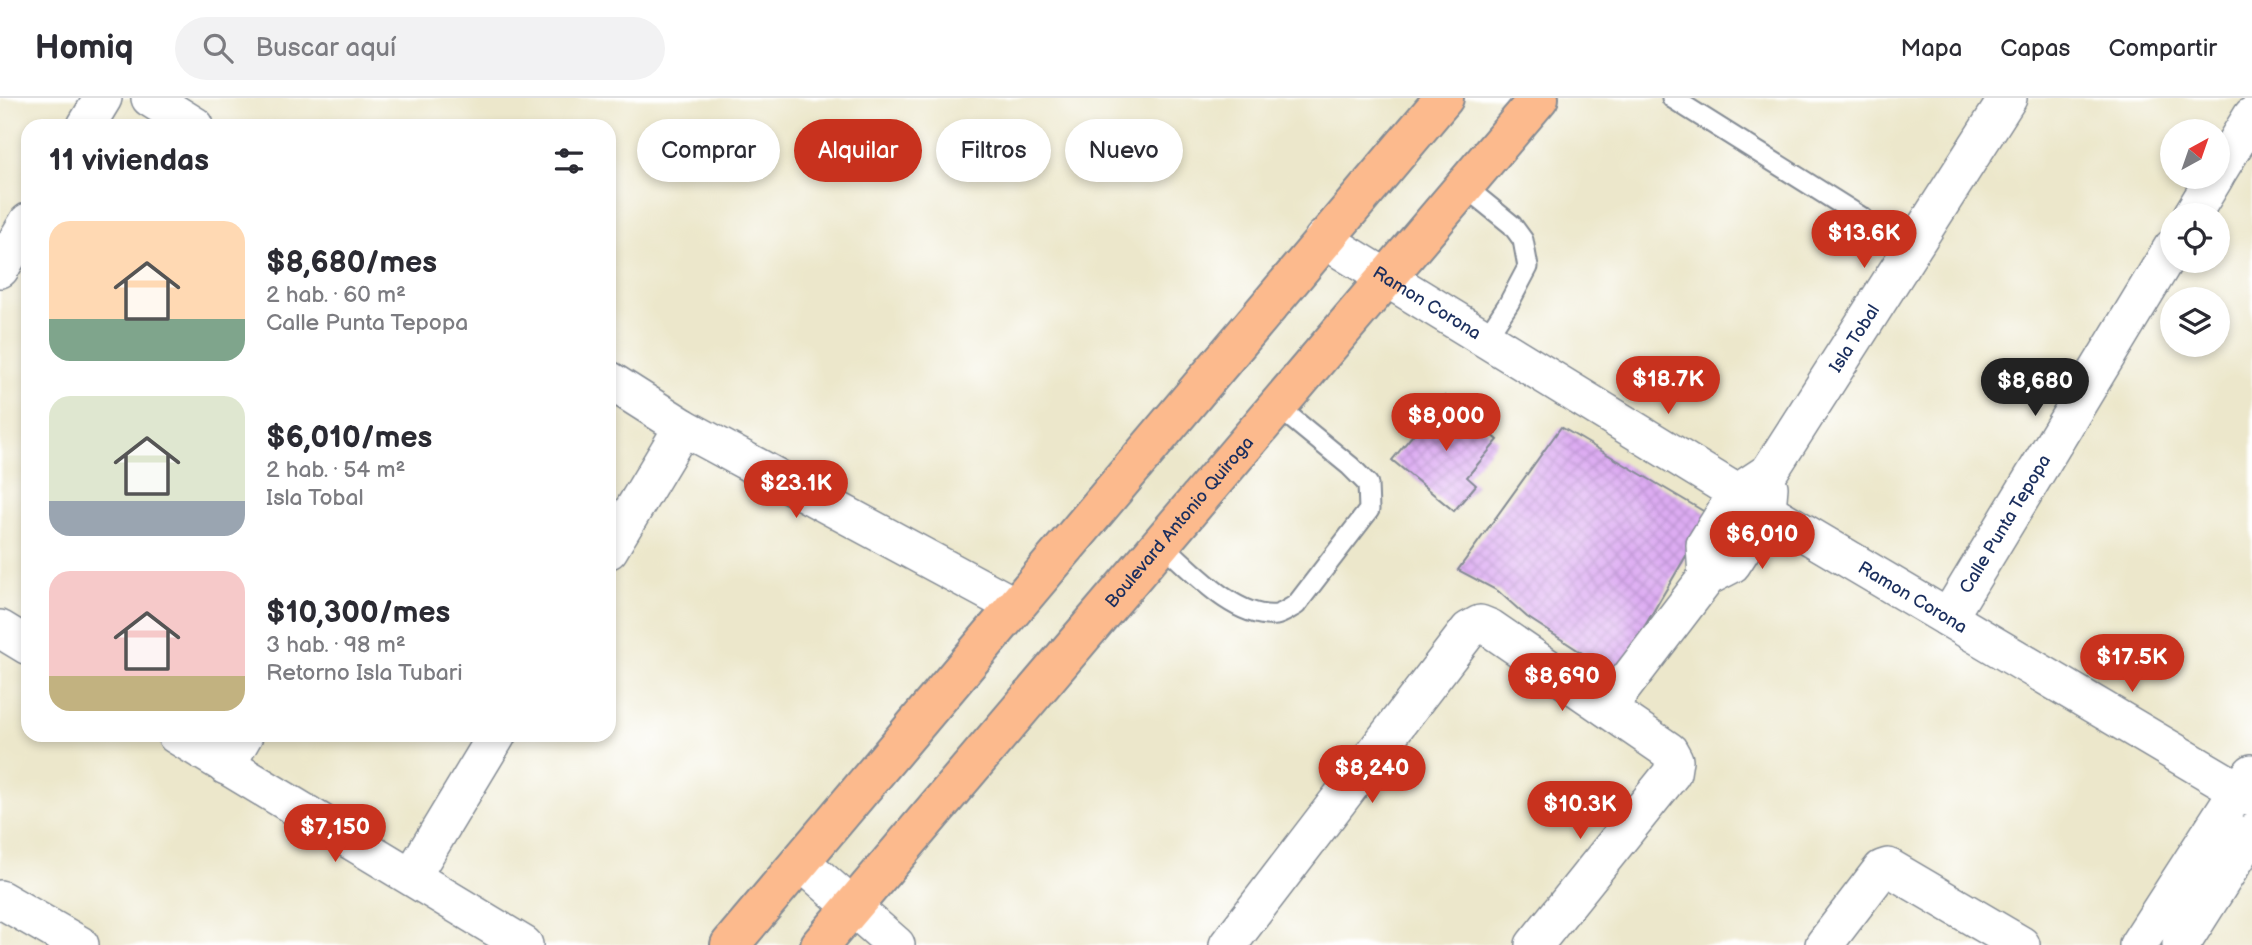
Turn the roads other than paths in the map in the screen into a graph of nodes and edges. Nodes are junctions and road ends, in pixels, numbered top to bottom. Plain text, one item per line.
1 (103, 98) edge
2 (150, 98) edge
3 (1444, 98) edge
4 (1539, 98) edge
5 (1672, 98) edge
6 (2008, 98) edge
7 (2252, 116) edge
8 (90, 119) edge
9 (184, 119) edge
10 (2230, 152) edge
11 (1464, 186) junction
12 (1863, 218) dead end
13 (21, 234) edge
14 (1324, 239) junction
15 (2160, 268) edge
16 (0, 269) edge
17 (1386, 278) junction
18 (1486, 338) junction
19 (616, 384) edge
20 (1277, 406) junction
21 (683, 427) junction
22 (1752, 501) junction
23 (616, 538) edge
24 (1161, 543) junction
25 (1014, 606) junction
26 (1948, 618) junction
27 (0, 629) edge
28 (21, 642) edge
29 (1607, 708) junction
30 (204, 742) edge
31 (493, 742) edge
32 (235, 750) edge
33 (2247, 787) edge
34 (2252, 833) edge
35 (800, 861) junction
36 (412, 876) junction
37 (0, 899) edge
38 (852, 907) junction
39 (72, 943) edge
40 (524, 945) edge
41 (730, 945) edge
42 (820, 945) edge
43 (897, 945) edge
44 (1228, 945) edge
45 (1534, 945) edge
46 (1824, 945) edge
47 (2021, 945) edge
48 (2138, 945) edge
49 (2181, 945) edge

1 - 8 street
2 - 9 street
3 - 14 main road
4 - 11 main road, Boulevard Antonio Quiroga
5 - 12 lane
6 - 22 street, Isla Tobal
7 - 10 street
11 - 17 main road, Boulevard Antonio Quiroga
11 - 18 lane
13 - 16 street
14 - 17 street, Ramon Corona
14 - 25 main road
15 - 26 street, Calle Punta Tepopa
17 - 18 street, Ramon Corona
17 - 20 main road, Boulevard Antonio Quiroga
18 - 22 street, Ramon Corona
19 - 21 street
20 - 24 main road, Boulevard Antonio Quiroga
20 - 24 lane
21 - 23 street
21 - 25 street
22 - 26 street, Ramon Corona
22 - 29 street, Isla Tobal
24 - 38 main road, Boulevard Antonio Quiroga
25 - 35 main road
26 - 33 street, Ramon Corona
27 - 28 street
29 - 44 street
29 - 45 street
30 - 32 street
31 - 36 street
32 - 36 street
33 - 48 street
34 - 49 street
35 - 38 street
35 - 41 main road
36 - 40 street
37 - 39 street
38 - 42 main road, Boulevard Antonio Quiroga
38 - 43 street
46 - 47 street

